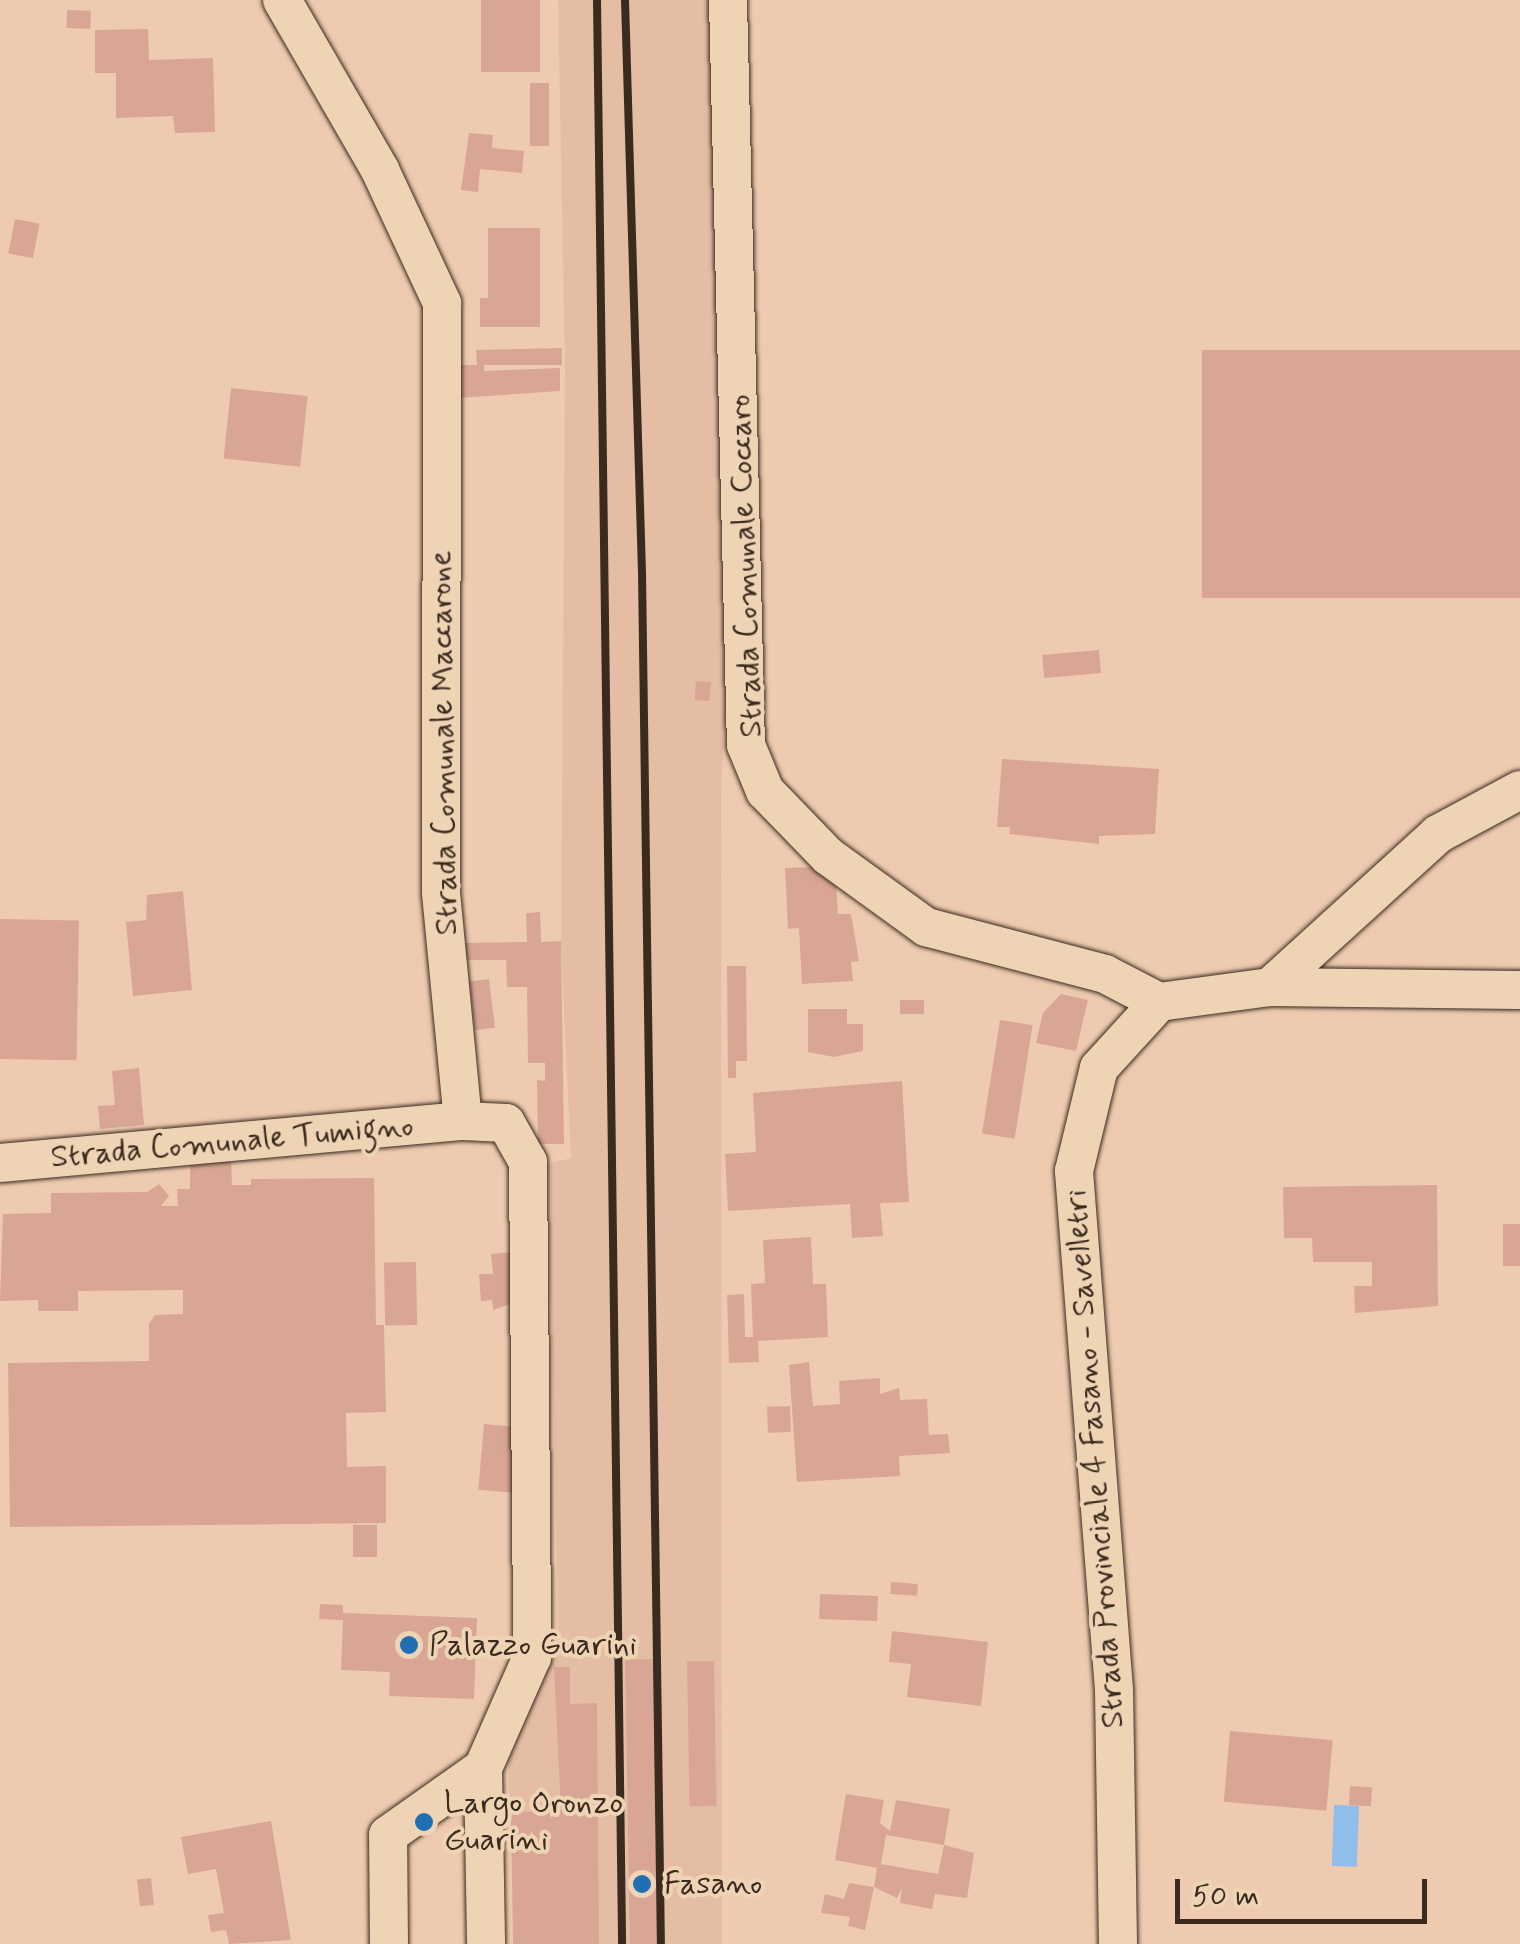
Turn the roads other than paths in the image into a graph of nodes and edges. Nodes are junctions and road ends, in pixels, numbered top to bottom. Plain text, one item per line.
1 (282, 0) edge
2 (728, 0) edge
3 (1520, 790) edge
4 (1270, 987) junction
5 (1520, 990) edge
6 (1160, 1002) junction
7 (463, 1121) junction
8 (0, 1162) edge
9 (482, 1768) junction
10 (389, 1944) edge
11 (486, 1944) edge
12 (1118, 1944) edge

1 - 7 street, Strada Comunale Maccarone
2 - 6 street, Strada Comunale Coccaro
3 - 4 street
4 - 5 street
4 - 6 street
6 - 12 street, Strada Provinciale 4 Fasano - Savelletri
7 - 8 street, Strada Comunale Tumigno
7 - 9 street
9 - 10 street
9 - 11 street

